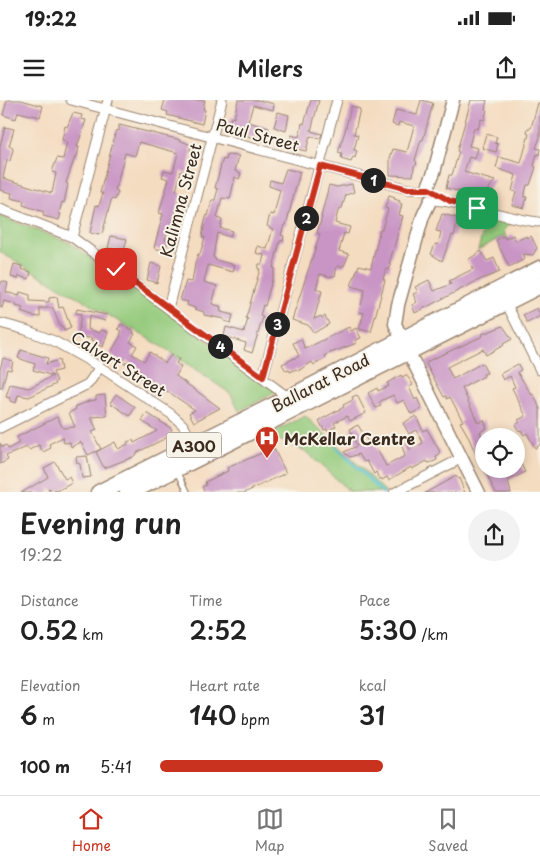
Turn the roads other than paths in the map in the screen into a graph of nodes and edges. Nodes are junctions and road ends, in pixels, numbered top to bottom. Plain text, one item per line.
1 (71, 100) edge
2 (222, 100) edge
3 (337, 100) edge
4 (453, 100) edge
5 (107, 104) edge
6 (212, 137) junction
7 (320, 166) junction
8 (428, 195) junction
9 (0, 209) edge
10 (540, 221) edge
11 (72, 237) junction
12 (540, 269) edge
13 (540, 285) edge
14 (505, 302) junction
15 (168, 308) junction
16 (0, 323) edge
17 (405, 345) junction
18 (100, 367) junction
19 (540, 370) edge
20 (263, 377) junction
21 (290, 398) junction
22 (0, 428) edge
23 (197, 451) junction
24 (462, 458) junction
25 (177, 468) junction
26 (99, 492) edge
27 (128, 492) edge
28 (188, 492) edge
29 (394, 492) edge
30 (479, 492) edge

1 - 5 street, Paul Street
2 - 6 street, Kalimna Street
3 - 7 street
4 - 8 street
5 - 6 street, Paul Street
5 - 11 street
6 - 7 street, Paul Street
6 - 15 street, Kalimna Street
7 - 8 street, Paul Street
7 - 20 street
8 - 10 street, Paul Street
8 - 17 street
9 - 11 street
11 - 15 street
12 - 17 highway, Ballarat Road / A300
13 - 14 highway, Ballarat Road / A300
14 - 17 highway, Ballarat Road / A300
14 - 19 street
15 - 20 street
16 - 18 street, Calvert Street
17 - 21 highway, Ballarat Road / A300
17 - 23 highway, Ballarat Road / A300
17 - 24 street
18 - 22 street
18 - 23 street, Calvert Street
20 - 21 street
21 - 23 highway, Ballarat Road / A300
23 - 25 highway, Ballarat Road / A300
23 - 26 highway, Ballarat Road / A300
24 - 29 street
24 - 30 street
25 - 27 highway, Ballarat Road / A300
25 - 28 lane

